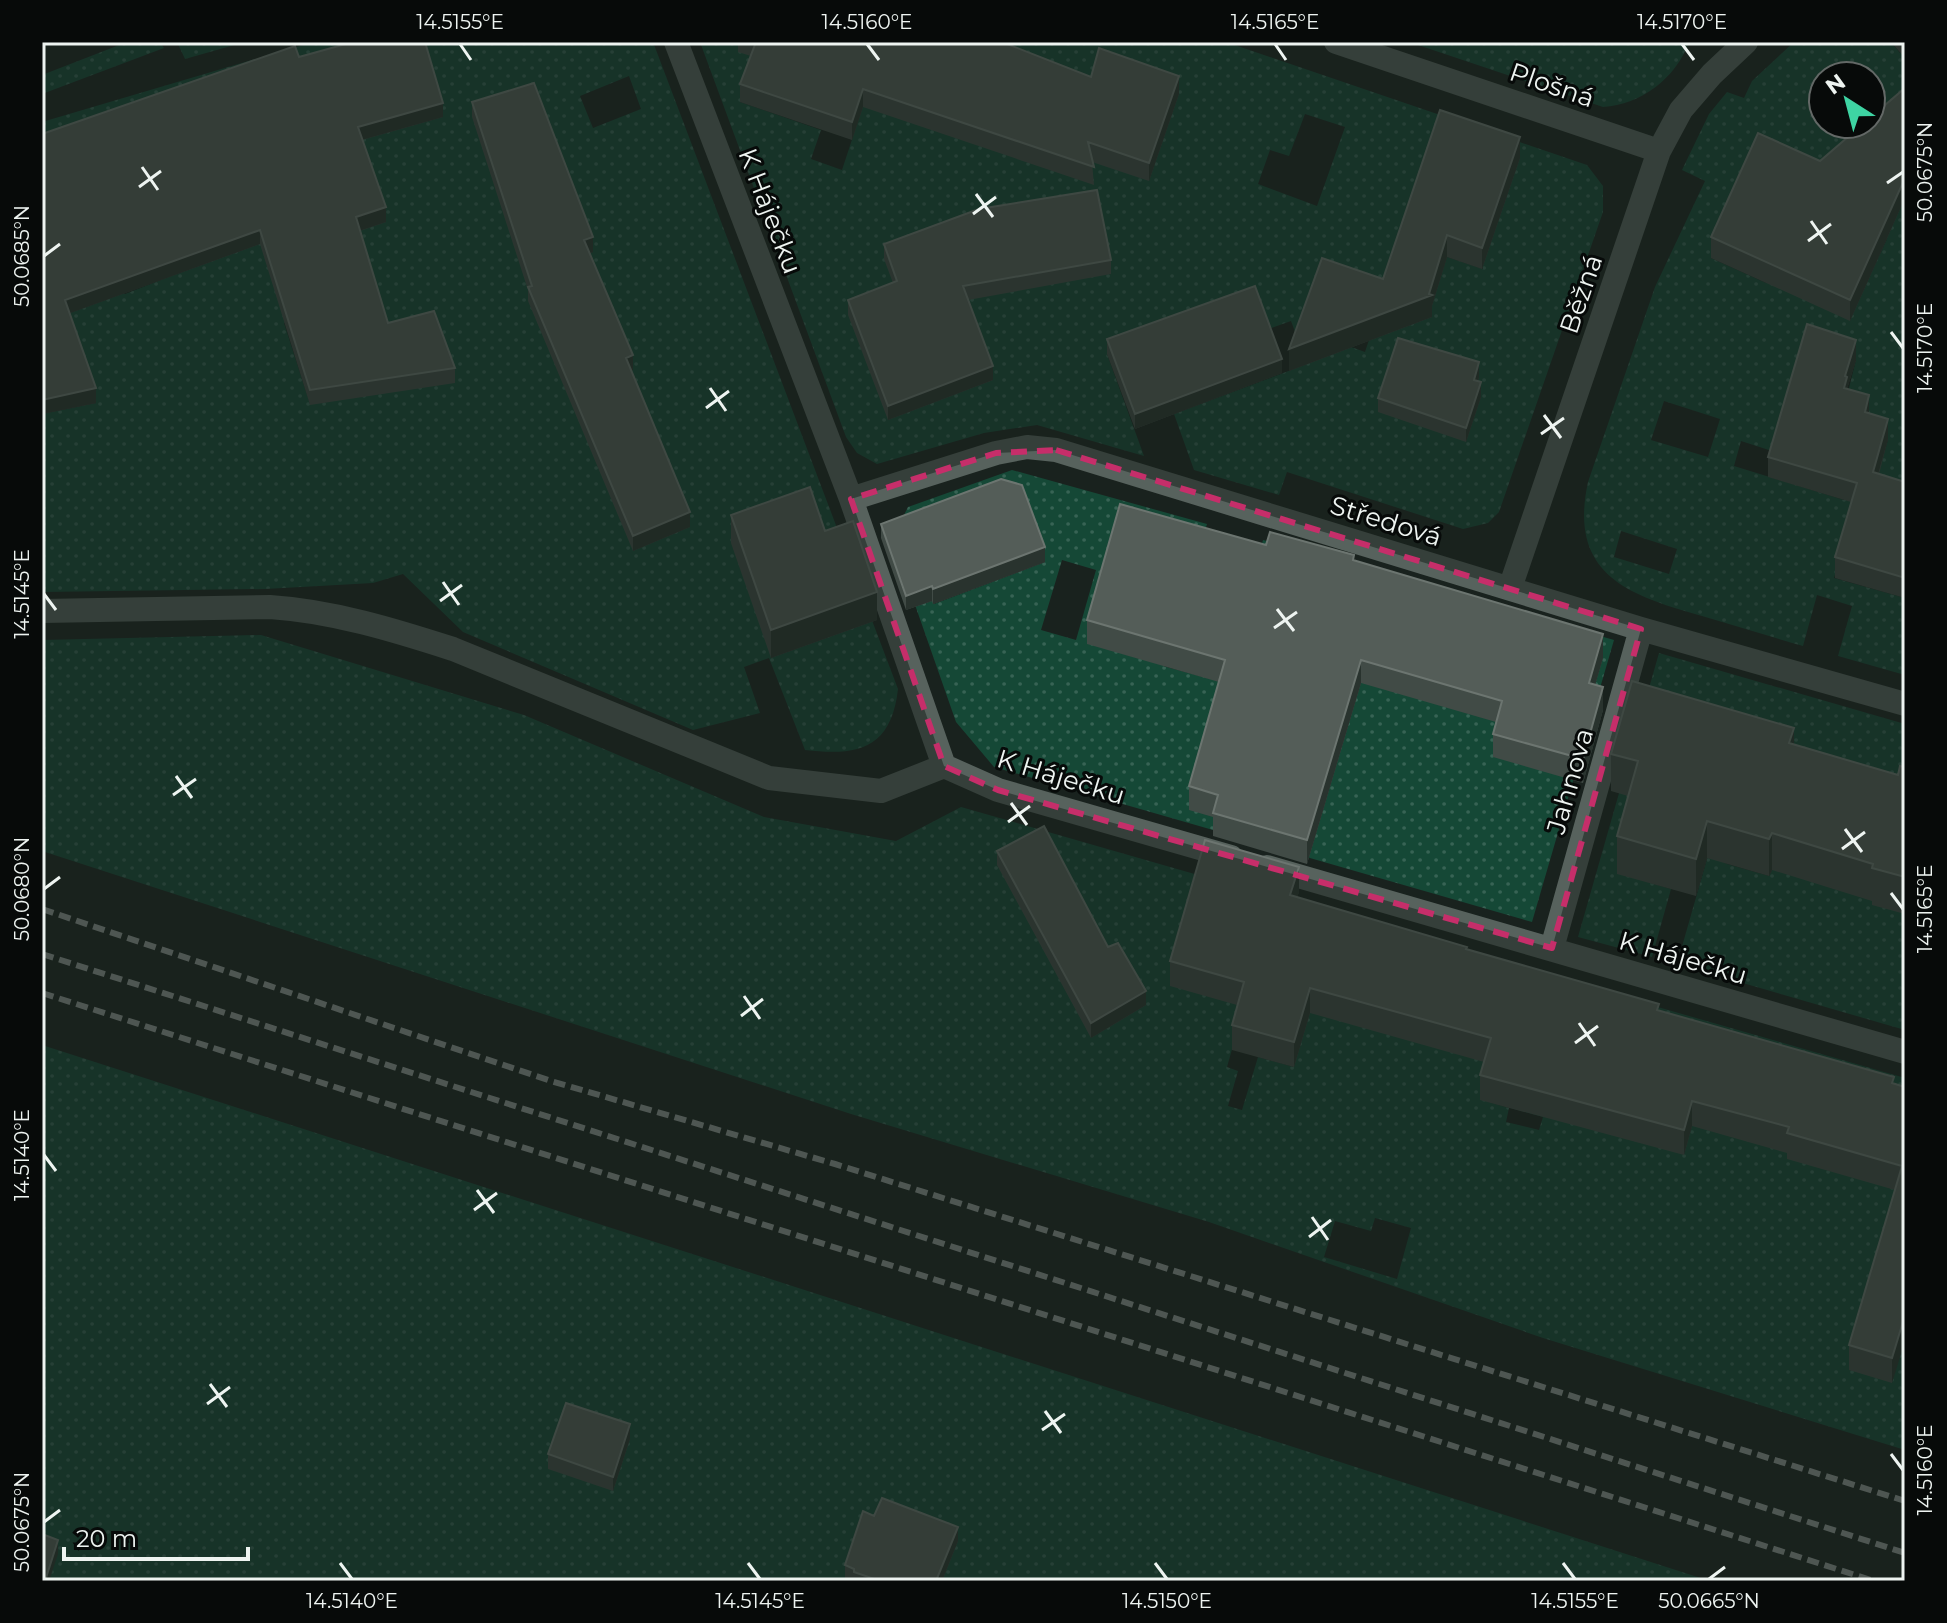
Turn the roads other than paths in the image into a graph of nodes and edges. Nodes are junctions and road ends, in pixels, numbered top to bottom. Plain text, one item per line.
1 (676, 42) edge
2 (1336, 42) edge
3 (1746, 42) edge
4 (1659, 151) junction
5 (851, 499) junction
6 (1510, 588) junction
7 (42, 611) edge
8 (1641, 629) junction
9 (1905, 704) edge
10 (944, 766) junction
11 (1552, 948) junction
12 (1905, 1052) edge

1 - 5 street, K Háječku
2 - 4 street, Plošná
3 - 4 street, Běžná
4 - 6 street, Běžná
5 - 6 street, Středová
5 - 10 street, K Háječku
6 - 8 street, Středová
7 - 10 street
8 - 9 street, Středová
8 - 11 street, Jahnova
10 - 11 street, K Háječku
11 - 12 street, K Háječku

